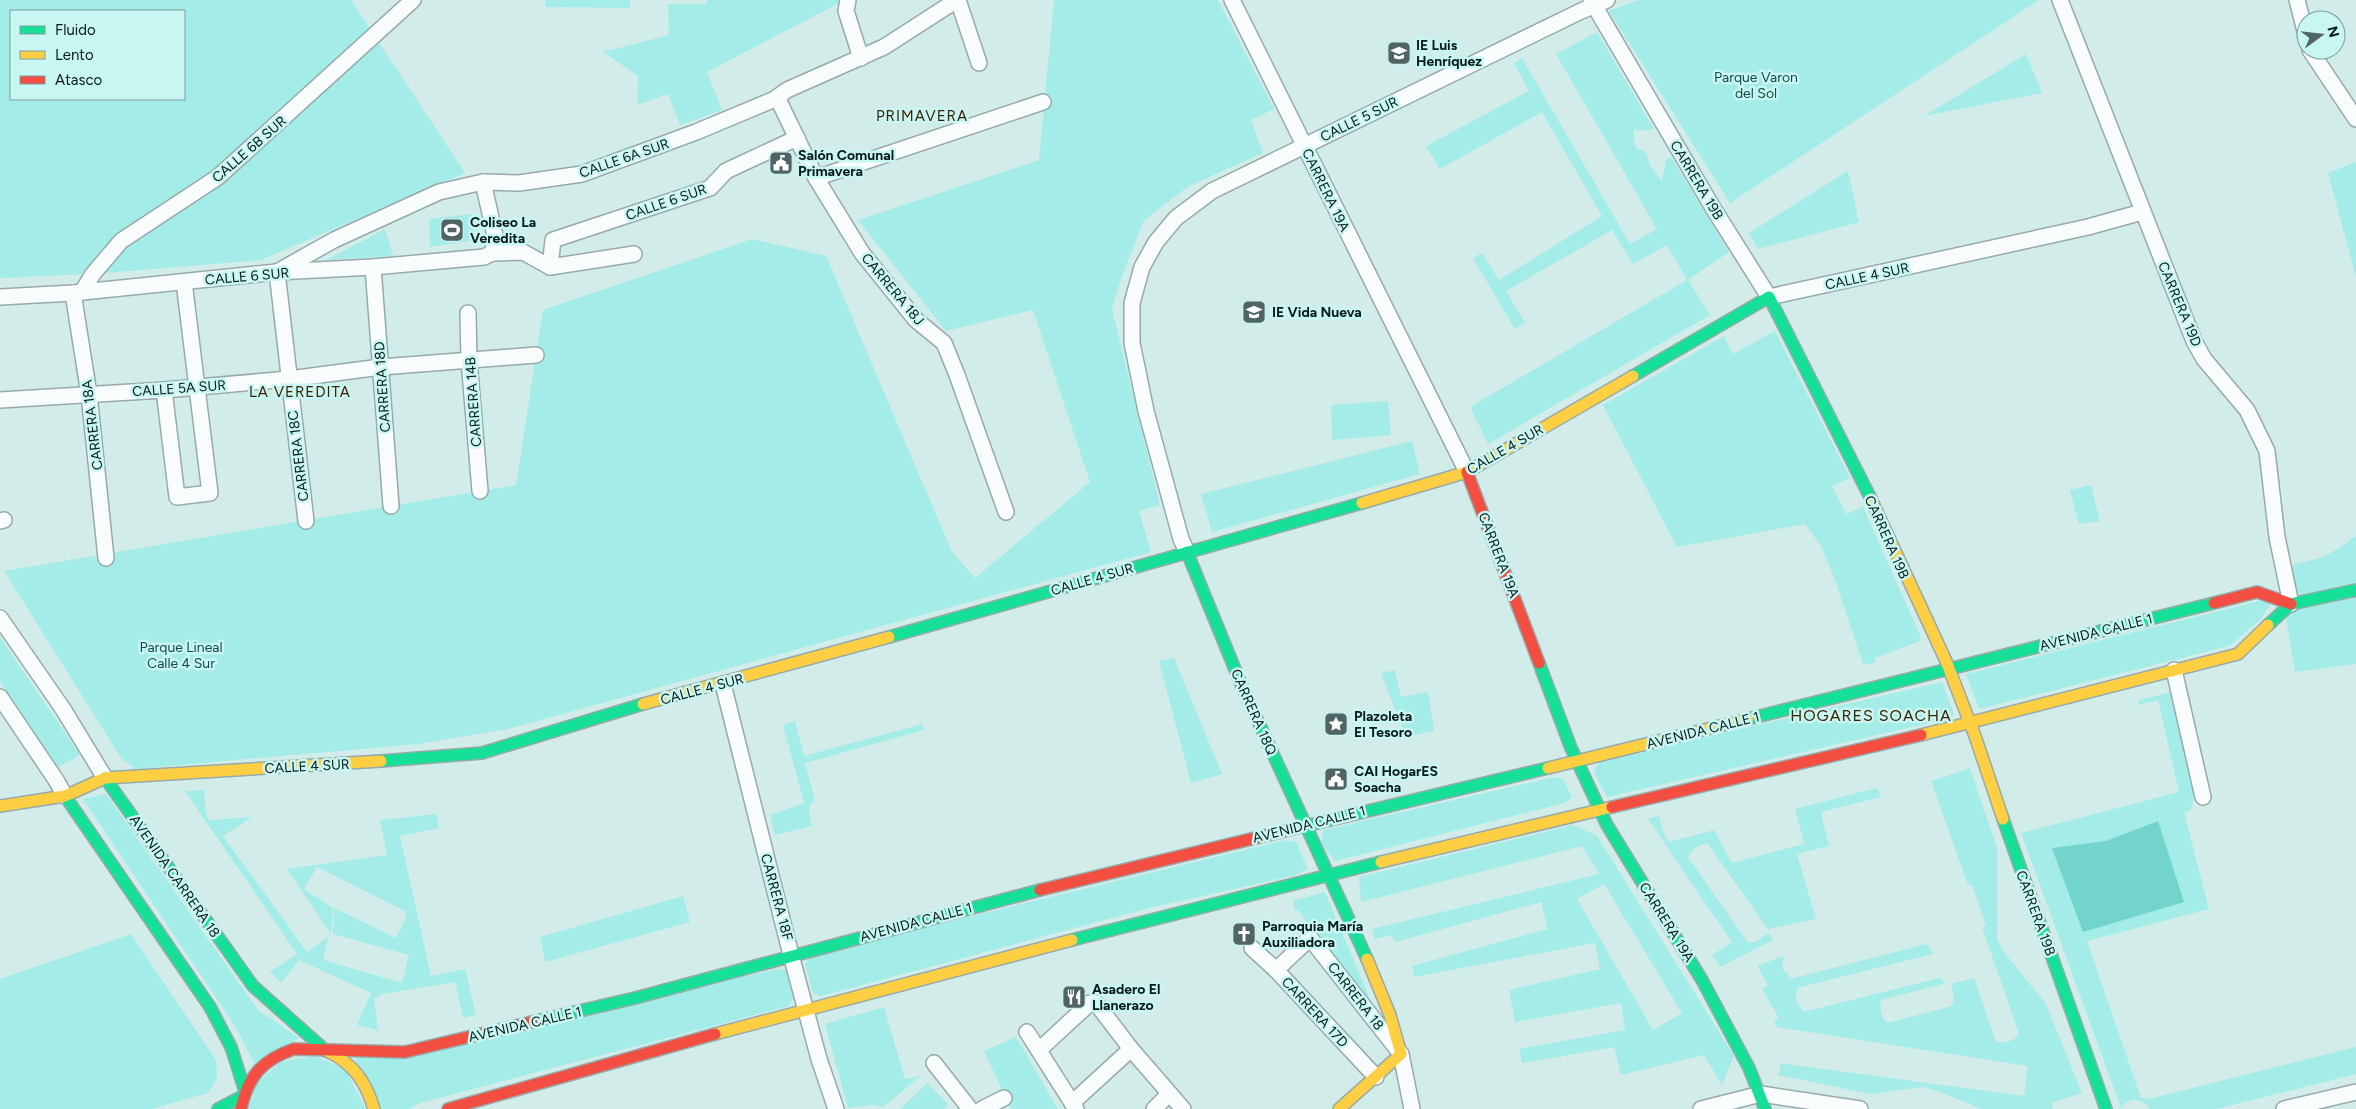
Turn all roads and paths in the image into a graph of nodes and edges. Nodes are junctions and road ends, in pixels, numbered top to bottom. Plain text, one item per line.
1 (413, 0) edge
2 (848, 0) edge
3 (958, 0) edge
4 (1232, 0) edge
5 (2060, 0) edge
6 (1598, 2) edge
7 (861, 58) junction
8 (2318, 60) edge
9 (979, 63) dead end
10 (777, 98) junction
11 (1042, 102) dead end
12 (2356, 119) edge
13 (797, 138) junction
14 (1304, 146) junction
15 (816, 178) junction
16 (483, 182) junction
17 (2142, 212) junction
18 (492, 253) junction
19 (634, 254) dead end
20 (373, 267) junction
21 (550, 267) junction
22 (277, 272) junction
23 (184, 282) junction
24 (77, 293) junction
25 (0, 297) edge
26 (1769, 297) junction
27 (1132, 303) joint
28 (468, 312) dead end
29 (536, 355) dead end
30 (469, 360) junction
31 (381, 368) junction
32 (289, 379) junction
33 (198, 387) junction
34 (164, 390) junction
35 (89, 394) junction
36 (0, 400) edge
37 (1467, 472) junction
38 (480, 492) dead end
39 (392, 506) dead end
40 (1006, 512) dead end
41 (306, 521) dead end
42 (1187, 552) junction
43 (106, 558) dead end
44 (2356, 590) edge
45 (2291, 604) junction
46 (0, 618) edge
47 (1949, 669) junction
48 (2174, 670) junction
49 (723, 684) junction
50 (0, 697) edge
51 (1970, 723) junction
52 (1577, 761) junction
53 (105, 778) junction
54 (65, 796) junction
55 (2203, 797) dead end
56 (0, 806) edge
57 (1599, 809) junction
58 (1305, 825) junction
59 (1328, 874) junction
60 (1252, 948) dead end
61 (791, 955) junction
62 (1276, 970) junction
63 (806, 1009) junction
64 (1028, 1032) dead end
65 (1132, 1049) junction
66 (1039, 1050) junction
67 (326, 1051) junction
68 (1401, 1054) junction
69 (934, 1063) dead end
70 (1376, 1077) junction
71 (2356, 1092) edge
72 (244, 1094) junction
73 (1169, 1094) junction
74 (1004, 1098) dead end
75 (1763, 1102) edge
76 (1074, 1106) edge
77 (218, 1109) edge
78 (241, 1109) edge
79 (374, 1109) edge
80 (448, 1109) edge
81 (836, 1109) edge
82 (970, 1109) edge
83 (982, 1109) edge
84 (1154, 1109) edge
85 (1183, 1109) edge
86 (1339, 1109) edge
87 (1412, 1109) edge
88 (1701, 1109) edge
89 (1860, 1109) edge
90 (2106, 1109) edge
91 (2284, 1109) edge

1 - 24 street, CALLE 6B SUR
2 - 7 street
3 - 7 street, CALLE 6A SUR
3 - 9 street
4 - 14 street, CARRERA 19A
5 - 17 street, CARRERA 19D
6 - 14 street, CALLE 5 SUR
6 - 26 street, CARRERA 19B
7 - 10 street, CALLE 6A SUR
8 - 12 street
10 - 13 street, CARRERA 18J
10 - 16 street, CALLE 6A SUR
11 - 15 street
13 - 15 street, CARRERA 18J
13 - 21 street, CALLE 6 SUR
14 - 27 street, CALLE 5 SUR
14 - 37 street, CARRERA 19A
15 - 40 street, CARRERA 18J
16 - 18 street
16 - 22 street, CALLE 6A SUR
17 - 26 street, CALLE 4 SUR
17 - 45 street, CARRERA 19D
18 - 20 street, CALLE 6 SUR
18 - 21 street, CALLE 6 SUR
19 - 21 street
20 - 22 street, CALLE 6 SUR
20 - 31 street, CARRERA 18D
22 - 23 street, CALLE 6 SUR
22 - 32 street, CARRERA 18C
23 - 24 street, CALLE 6 SUR
23 - 33 street
24 - 25 street, CALLE 6 SUR
24 - 35 street, CARRERA 18A
26 - 37 main road, CALLE 4 SUR
26 - 47 main road, CARRERA 19B
27 - 42 street, CARRERA 18Q
28 - 30 street, CARRERA 14B
29 - 30 street, CALLE 5A SUR
30 - 31 street, CALLE 5A SUR
30 - 38 street, CARRERA 14B
31 - 32 street, CALLE 5A SUR
31 - 39 street, CARRERA 18D
32 - 33 street, CALLE 5A SUR
32 - 41 street, CARRERA 18C
33 - 34 street, CALLE 5A SUR
33 - 34 street
34 - 35 street, CALLE 5A SUR
35 - 36 street, CALLE 5A SUR
35 - 43 street, CARRERA 18A
37 - 42 main road, CALLE 4 SUR
37 - 52 main road, CARRERA 19A
42 - 49 main road, CALLE 4 SUR
42 - 58 main road, CARRERA 18Q
44 - 45 main road
45 - 47 main road, AVENIDA CALLE 1
45 - 48 main road
46 - 53 street, AVENIDA CARRERA 18
47 - 51 main road, CARRERA 19B
47 - 52 main road, AVENIDA CALLE 1
48 - 51 main road
48 - 55 street
49 - 53 main road, CALLE 4 SUR
49 - 61 street, CARRERA 18F
50 - 54 street
51 - 57 main road
51 - 90 main road, CARRERA 19B
52 - 57 main road, CARRERA 19A
52 - 58 main road, AVENIDA CALLE 1
53 - 54 main road, CALLE 4 SUR
53 - 67 main road, AVENIDA CARRERA 18
54 - 56 main road, CALLE 4 SUR
54 - 72 main road
57 - 59 main road
57 - 75 main road, CARRERA 19A
58 - 59 main road, CARRERA 18Q
58 - 61 main road, AVENIDA CALLE 1
59 - 63 main road
59 - 68 main road, CARRERA 18Q
60 - 62 street, CARRERA 17D
61 - 63 street, CARRERA 18F
61 - 67 main road, AVENIDA CALLE 1
62 - 68 street, CARRERA 18
62 - 70 street, CARRERA 17D
63 - 80 main road
63 - 81 street, CARRERA 18F
64 - 66 street
65 - 66 street
65 - 73 street
65 - 76 street
66 - 76 street
67 - 72 main road, AVENIDA CALLE 1
67 - 79 main road, AVENIDA CARRERA 18
68 - 70 main road
68 - 87 street, CARRERA 18Q
69 - 82 street
70 - 86 main road
71 - 91 street
72 - 77 main road
72 - 78 main road
73 - 84 street
73 - 85 street
74 - 83 street
75 - 88 street
75 - 89 street

